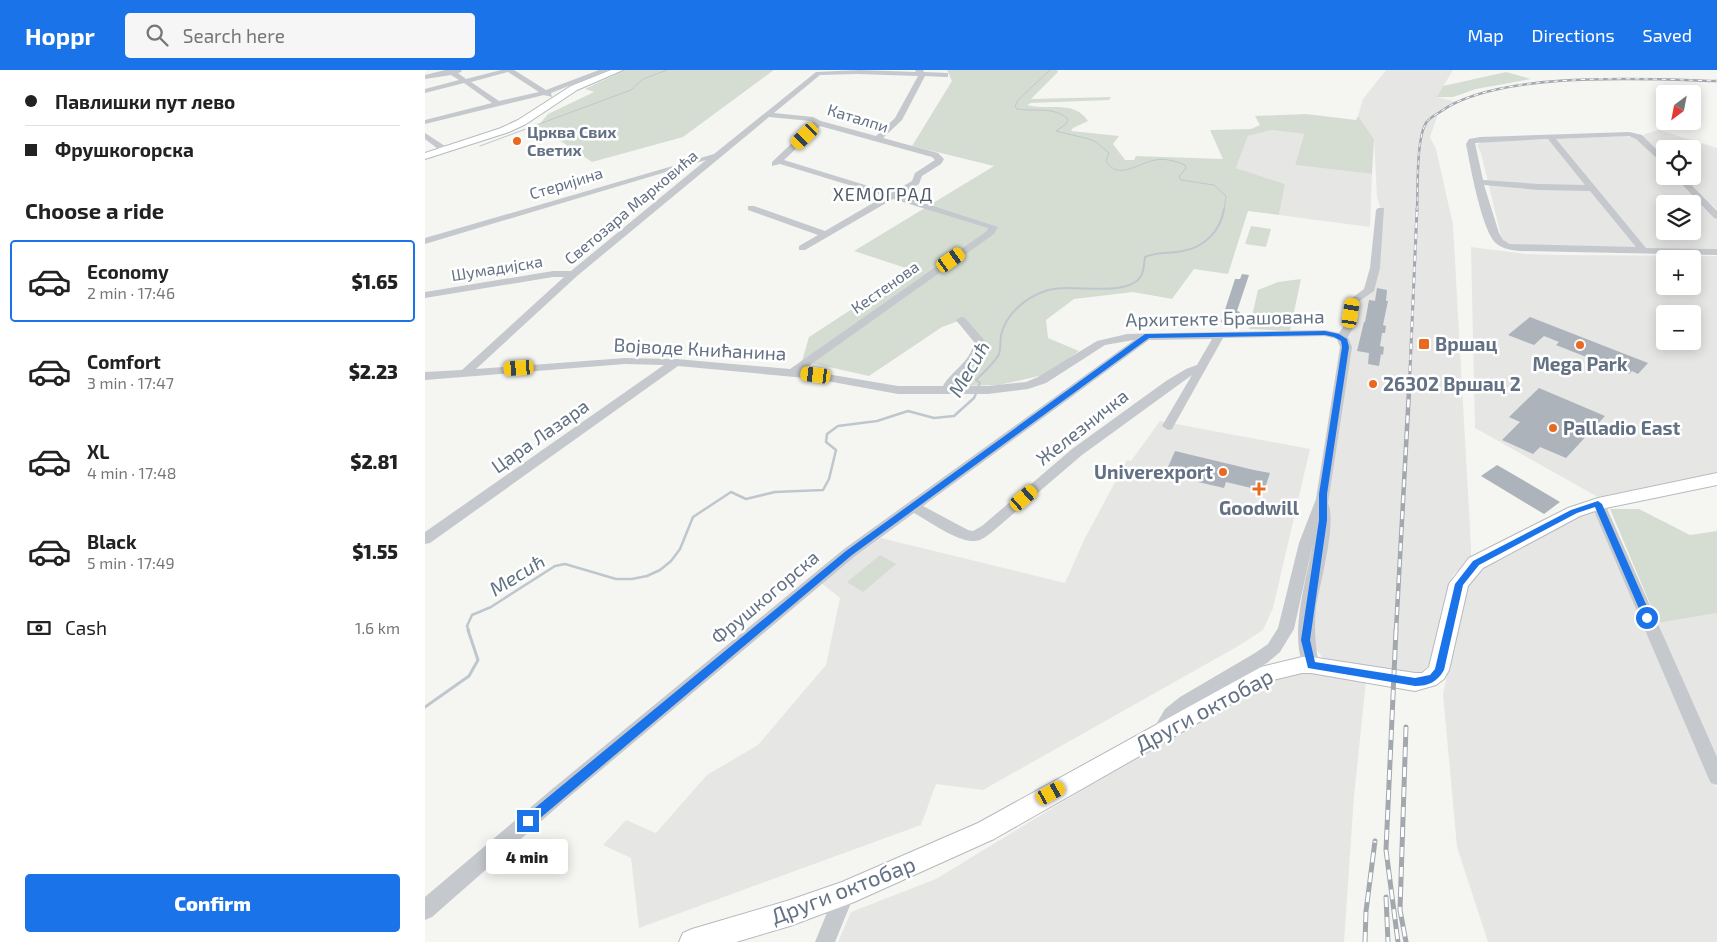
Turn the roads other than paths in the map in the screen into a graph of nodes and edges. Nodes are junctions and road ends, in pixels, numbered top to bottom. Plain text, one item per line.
1 (461, 70) edge
2 (509, 70) edge
3 (605, 70) edge
4 (619, 70) edge
5 (450, 71) edge
6 (920, 72) edge
7 (945, 75) dead end
8 (425, 77) edge
9 (465, 81) junction
10 (425, 91) edge
11 (550, 95) junction
12 (498, 104) junction
13 (767, 115) junction
14 (425, 122) edge
15 (818, 123) junction
16 (425, 135) edge
17 (1550, 137) junction
18 (877, 139) junction
19 (445, 150) junction
20 (1656, 154) edge
21 (425, 156) edge
22 (715, 156) junction
23 (795, 160) dead end
24 (817, 169) junction
25 (1480, 182) junction
26 (878, 185) dead end
27 (1687, 185) edge
28 (1592, 188) junction
29 (893, 195) junction
30 (751, 208) dead end
31 (1381, 210) dead end
32 (1717, 216) edge
33 (826, 234) junction
34 (425, 241) edge
35 (802, 248) dead end
36 (1644, 251) junction
37 (1717, 252) edge
38 (573, 274) junction
39 (425, 294) edge
40 (961, 320) dead end
41 (1147, 336) junction
42 (1218, 336) junction
43 (1342, 337) junction
44 (676, 362) junction
45 (1201, 368) junction
46 (465, 372) junction
47 (793, 372) junction
48 (425, 376) edge
49 (947, 390) junction
50 (971, 390) joint
51 (1168, 426) dead end
52 (1717, 479) edge
53 (1323, 500) junction
54 (1598, 504) junction
55 (912, 506) junction
56 (425, 539) edge
57 (1315, 542) junction
58 (1311, 665) junction
59 (1160, 733) junction
60 (1717, 777) edge
61 (845, 893) junction
62 (425, 910) edge
63 (691, 942) edge
64 (825, 942) edge

1 - 5 street
2 - 9 street
2 - 11 street
3 - 11 street
4 - 11 main road
5 - 8 street
5 - 9 street
6 - 7 street
6 - 13 street, Светозара Марковића
6 - 18 street
9 - 10 street
9 - 12 street
11 - 12 street
11 - 19 main road
12 - 14 street
13 - 15 street, Каталпи
13 - 22 street, Светозара Марковића
15 - 18 street, Каталпи
15 - 24 street
16 - 19 street
17 - 20 street
17 - 25 street
17 - 28 street
18 - 29 street, Каталпи
19 - 21 main road
22 - 34 street, Стеријина
22 - 38 street, Светозара Марковића
23 - 24 street
24 - 26 street
24 - 29 street
25 - 28 street
25 - 36 street
27 - 32 street
28 - 36 street
29 - 33 street
29 - 47 street, Кестенова
30 - 33 street
31 - 43 street
33 - 35 street
36 - 37 street
38 - 39 street, Шумадијска
38 - 46 street, Светозара Марковића
40 - 49 street
41 - 42 street, Архитекте Брашована
41 - 50 street, Архитекте Брашована
41 - 55 street, Фрушкогорска
42 - 43 street, Архитекте Брашована
42 - 45 street
43 - 53 street
44 - 46 street, Војводе Книћанина
44 - 47 street, Војводе Книћанина
44 - 56 street, Цара Лазара
45 - 51 street
45 - 55 street, Железничка
46 - 48 street, Војводе Книћанина
47 - 49 street, Војводе Книћанина
49 - 50 street, Војводе Книћанина
52 - 54 main road, Други октобар
53 - 57 street
53 - 57 street
54 - 58 main road, Други октобар
54 - 60 street
55 - 62 street, Фрушкогорска
57 - 58 street
57 - 59 street
58 - 59 main road, Други октобар
59 - 61 main road, Други октобар
61 - 63 main road, Други октобар
61 - 64 street

